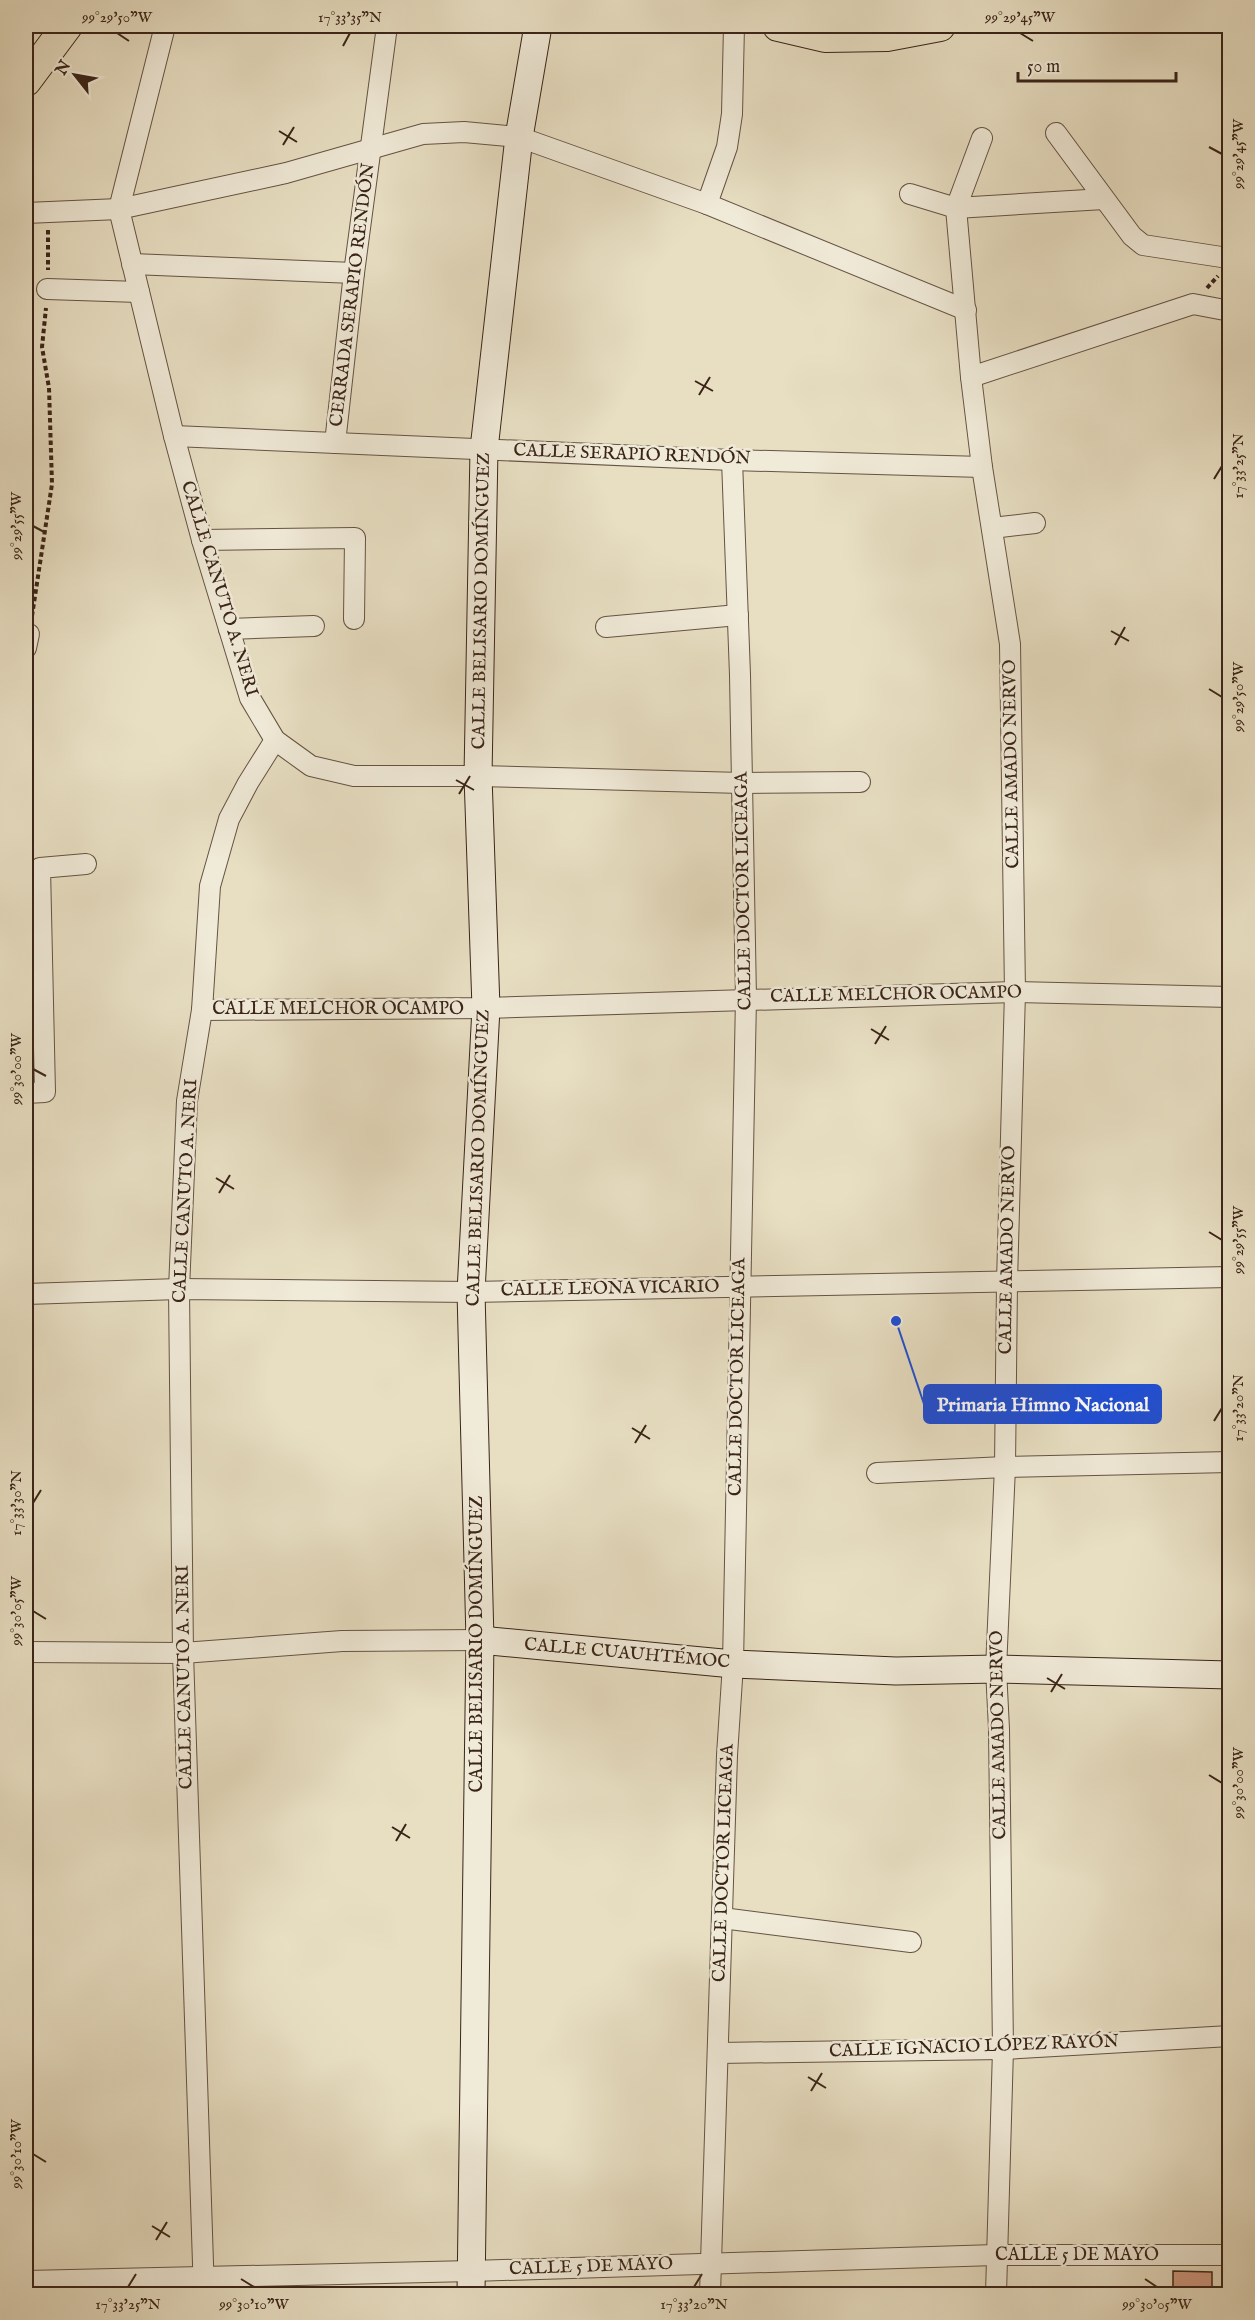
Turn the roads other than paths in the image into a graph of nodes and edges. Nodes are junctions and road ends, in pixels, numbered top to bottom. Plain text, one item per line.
1 (67, 26) edge
2 (165, 26) edge
3 (387, 26) edge
4 (538, 26) edge
5 (734, 26) edge
6 (778, 26) edge
7 (940, 26) edge
8 (816, 31) edge
9 (26, 81) edge
10 (1056, 133) dead end
11 (519, 137) junction
12 (982, 138) dead end
13 (372, 147) junction
14 (910, 194) dead end
15 (1104, 199) junction
16 (707, 204) junction
17 (956, 208) junction
18 (119, 209) junction
19 (26, 213) edge
20 (1228, 258) road end
21 (132, 264) junction
22 (354, 273) junction
23 (47, 290) road end
24 (139, 292) junction
25 (966, 310) junction
26 (1230, 311) edge
27 (971, 377) junction
28 (174, 436) junction
29 (335, 443) junction
30 (484, 449) junction
31 (732, 460) junction
32 (982, 467) junction
33 (1035, 523) dead end
34 (992, 528) junction
35 (202, 540) junction
36 (738, 615) junction
37 (354, 619) dead end
38 (314, 626) dead end
39 (606, 627) dead end
40 (229, 629) junction
41 (275, 740) junction
42 (478, 776) junction
43 (860, 782) dead end
44 (742, 783) junction
45 (86, 864) dead end
46 (1015, 992) junction
47 (1230, 997) edge
48 (746, 998) junction
49 (486, 1008) junction
50 (202, 1010) junction
51 (26, 1093) edge
52 (1230, 1277) edge
53 (1007, 1282) junction
54 (740, 1286) junction
55 (179, 1289) junction
56 (471, 1292) junction
57 (26, 1294) edge
58 (1230, 1462) edge
59 (1005, 1467) junction
60 (877, 1473) dead end
61 (480, 1640) junction
62 (26, 1652) edge
63 (183, 1653) junction
64 (733, 1664) junction
65 (996, 1669) junction
66 (1230, 1675) edge
67 (722, 1918) junction
68 (911, 1942) dead end
69 (1230, 2036) edge
70 (1003, 2049) junction
71 (718, 2053) junction
72 (996, 2254) junction
73 (1230, 2255) edge
74 (712, 2263) junction
75 (26, 2281) edge
76 (472, 2283) edge
77 (204, 2286) edge
78 (710, 2295) edge
79 (996, 2295) edge

1 - 9 main road
2 - 18 street, CALLE CANUTO A. NERI
3 - 13 street, CERRADA SERAPIO RENDÓN
4 - 11 street, CALLE BELISARIO DOMÍNGUEZ
5 - 16 street
6 - 8 main road
7 - 8 main road
10 - 15 street
11 - 13 street
11 - 16 street
11 - 30 street, CALLE BELISARIO DOMÍNGUEZ
12 - 17 street
13 - 18 street
13 - 22 street, CERRADA SERAPIO RENDÓN
14 - 17 street
15 - 17 street
15 - 20 street
16 - 25 street
17 - 25 street, CALLE AMADO NERVO
18 - 19 street
18 - 21 street, CALLE CANUTO A. NERI
21 - 22 street
21 - 24 street, CALLE CANUTO A. NERI
22 - 29 street, CERRADA SERAPIO RENDÓN
23 - 24 street
24 - 28 street, CALLE CANUTO A. NERI
25 - 27 street, CALLE AMADO NERVO
26 - 27 street
27 - 32 street, CALLE AMADO NERVO
28 - 29 street, CALLE SERAPIO RENDÓN
28 - 35 street, CALLE CANUTO A. NERI
29 - 30 street, CALLE SERAPIO RENDÓN
30 - 31 street, CALLE SERAPIO RENDÓN
30 - 42 street, CALLE BELISARIO DOMÍNGUEZ
31 - 32 street, CALLE SERAPIO RENDÓN
31 - 36 street, CALLE DOCTOR LICEAGA
32 - 34 street, CALLE AMADO NERVO
33 - 34 street
34 - 46 street, CALLE AMADO NERVO
35 - 37 street
35 - 40 street, CALLE CANUTO A. NERI
36 - 39 street
36 - 44 street, CALLE DOCTOR LICEAGA
38 - 40 street
40 - 41 street, CALLE CANUTO A. NERI
41 - 42 street
41 - 50 street, CALLE CANUTO A. NERI
42 - 44 street
42 - 49 street, CALLE BELISARIO DOMÍNGUEZ
43 - 44 street
44 - 48 street, CALLE DOCTOR LICEAGA
45 - 51 street
46 - 47 street, CALLE MELCHOR OCAMPO
46 - 48 street, CALLE MELCHOR OCAMPO
46 - 53 street, CALLE AMADO NERVO
48 - 49 street, CALLE MELCHOR OCAMPO
48 - 54 street, CALLE DOCTOR LICEAGA
49 - 50 street, CALLE MELCHOR OCAMPO
49 - 56 street, CALLE BELISARIO DOMÍNGUEZ
50 - 55 street, CALLE CANUTO A. NERI
52 - 53 street, CALLE LEONA VICARIO
53 - 54 street, CALLE LEONA VICARIO
53 - 59 street, CALLE AMADO NERVO
54 - 56 street, CALLE LEONA VICARIO
54 - 64 street, CALLE DOCTOR LICEAGA
55 - 56 street, CALLE LEONA VICARIO
55 - 57 street, CALLE LEONA VICARIO
55 - 63 street, CALLE CANUTO A. NERI
56 - 61 street, CALLE BELISARIO DOMÍNGUEZ
58 - 59 street
59 - 60 street
59 - 65 street, CALLE AMADO NERVO
61 - 63 street, CALLE CUAUHTÉMOC
61 - 64 street, CALLE CUAUHTÉMOC
61 - 76 street, CALLE BELISARIO DOMÍNGUEZ
62 - 63 street, CALLE CUAUHTÉMOC
63 - 77 street, CALLE CANUTO A. NERI
64 - 65 street, CALLE CUAUHTÉMOC
64 - 67 street, CALLE DOCTOR LICEAGA
65 - 66 street, CALLE CUAUHTÉMOC
65 - 70 street, CALLE AMADO NERVO
67 - 68 street
67 - 71 street, CALLE DOCTOR LICEAGA
69 - 70 street, CALLE IGNACIO LÓPEZ RAYÓN
70 - 71 street, CALLE IGNACIO LÓPEZ RAYÓN
70 - 72 street, CALLE AMADO NERVO
71 - 74 street, CALLE DOCTOR LICEAGA
72 - 73 street, CALLE 5 DE MAYO
72 - 74 street, CALLE 5 DE MAYO
72 - 79 street, CALLE AMADO NERVO
74 - 76 street, CALLE 5 DE MAYO
74 - 78 street, CALLE DOCTOR LICEAGA
75 - 77 street, CALLE 5 DE MAYO
76 - 77 street, CALLE 5 DE MAYO

